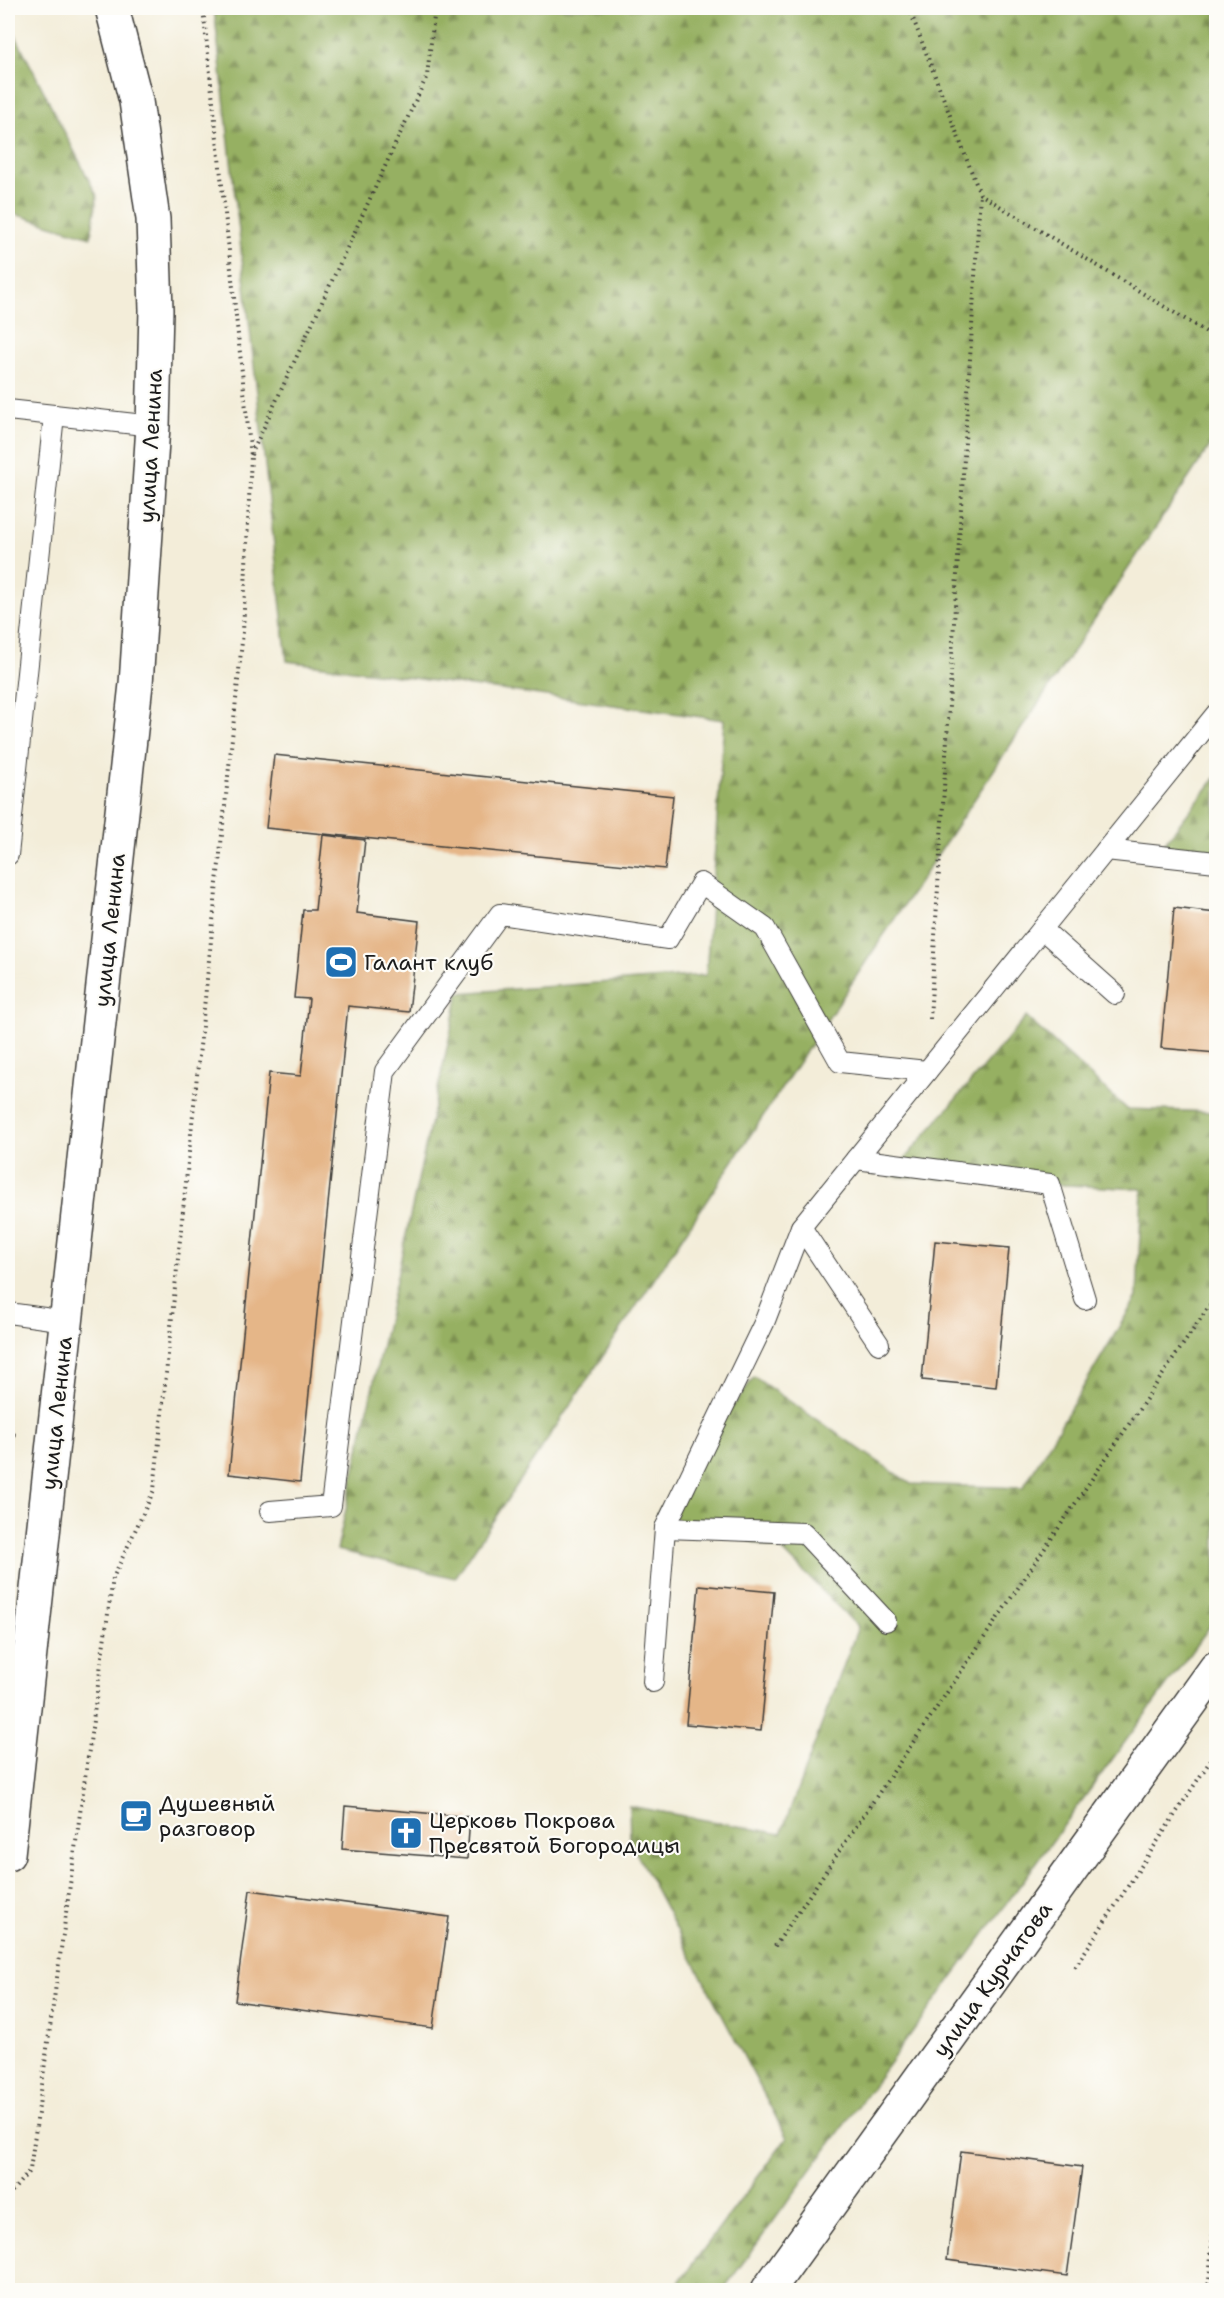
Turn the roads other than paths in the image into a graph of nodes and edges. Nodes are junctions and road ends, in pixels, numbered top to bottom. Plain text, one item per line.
1 (112, 8) edge
2 (8, 410) edge
3 (54, 415) junction
4 (153, 426) junction
5 (1216, 714) edge
6 (1106, 850) junction
7 (8, 855) edge
8 (1216, 862) edge
9 (1042, 929) junction
10 (1115, 994) dead end
11 (927, 1071) junction
12 (856, 1159) junction
13 (801, 1227) junction
14 (1085, 1299) dead end
15 (8, 1313) edge
16 (66, 1321) junction
17 (879, 1344) dead end
18 (270, 1511) dead end
19 (665, 1528) junction
20 (886, 1621) dead end
21 (1216, 1668) edge
22 (653, 1682) dead end
23 (13, 1754) edge
24 (8, 1854) edge
25 (768, 2290) edge

1 - 4 main road, улица Ленина
2 - 3 lane
3 - 4 lane
3 - 7 lane
4 - 16 main road, улица Ленина
5 - 6 lane
6 - 8 lane
6 - 9 lane
9 - 10 lane
9 - 11 lane
11 - 12 lane
11 - 18 lane
12 - 13 lane
12 - 14 lane
13 - 17 lane
13 - 19 lane
15 - 16 lane
16 - 23 main road, улица Ленина
19 - 20 lane
19 - 22 lane
21 - 25 main road, улица Курчатова
23 - 24 main road, улица Ленина

